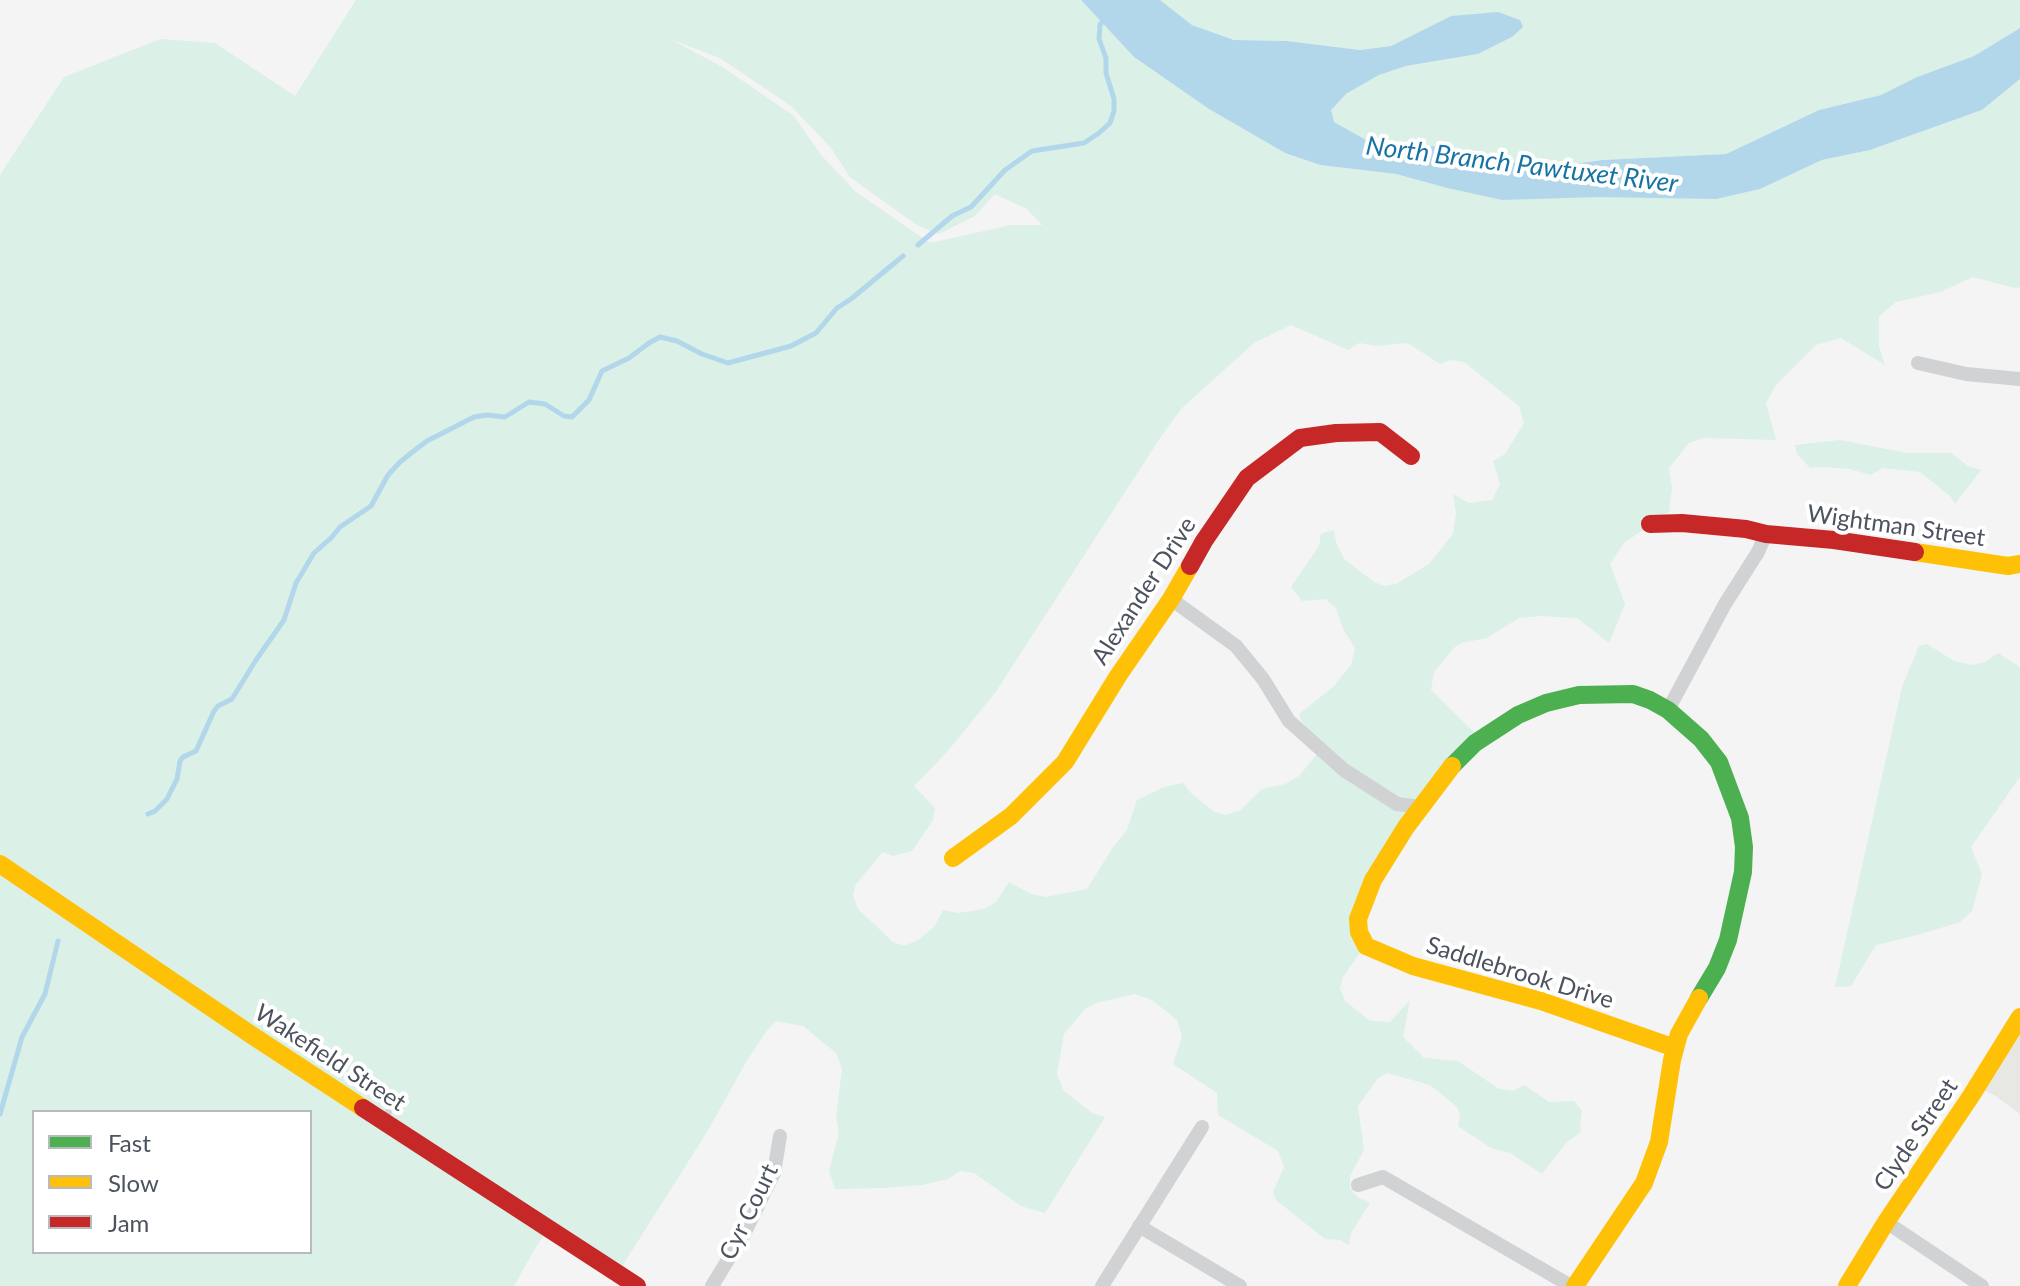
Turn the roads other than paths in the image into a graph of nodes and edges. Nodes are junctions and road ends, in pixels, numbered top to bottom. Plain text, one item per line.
1 (1918, 363) dead end
2 (2020, 379) edge
3 (1411, 456) dead end
4 (1650, 524) dead end
5 (1766, 534) junction
6 (2020, 564) edge
7 (1171, 599) junction
8 (1668, 710) junction
9 (1420, 807) junction
10 (953, 858) dead end
11 (0, 864) edge
12 (2020, 1017) edge
13 (1675, 1048) junction
14 (395, 1101) dead end
15 (382, 1121) junction
16 (1202, 1127) dead end
17 (780, 1136) dead end
18 (1358, 1185) dead end
19 (1886, 1222) junction
20 (1139, 1226) junction
21 (616, 1281) edge
22 (637, 1286) edge
23 (712, 1286) edge
24 (1102, 1286) edge
25 (1240, 1286) edge
26 (1573, 1286) edge
27 (1847, 1286) edge
28 (1982, 1286) edge

1 - 2 street
3 - 7 street, Alexander Drive
4 - 5 street, Wightman Street
5 - 6 street, Wightman Street
5 - 8 street
7 - 9 street
7 - 10 street, Alexander Drive
8 - 9 street
8 - 13 street
9 - 13 street, Saddlebrook Drive
11 - 15 street, Wakefield Street
12 - 19 street, Clyde Street
13 - 26 street
14 - 15 lane
15 - 21 street, Wakefield Street
16 - 20 street
17 - 23 street, Cyr Court
18 - 26 street
19 - 27 street
19 - 28 street, Clyde Street
20 - 24 street
20 - 25 street
21 - 22 street, Wakefield Street

